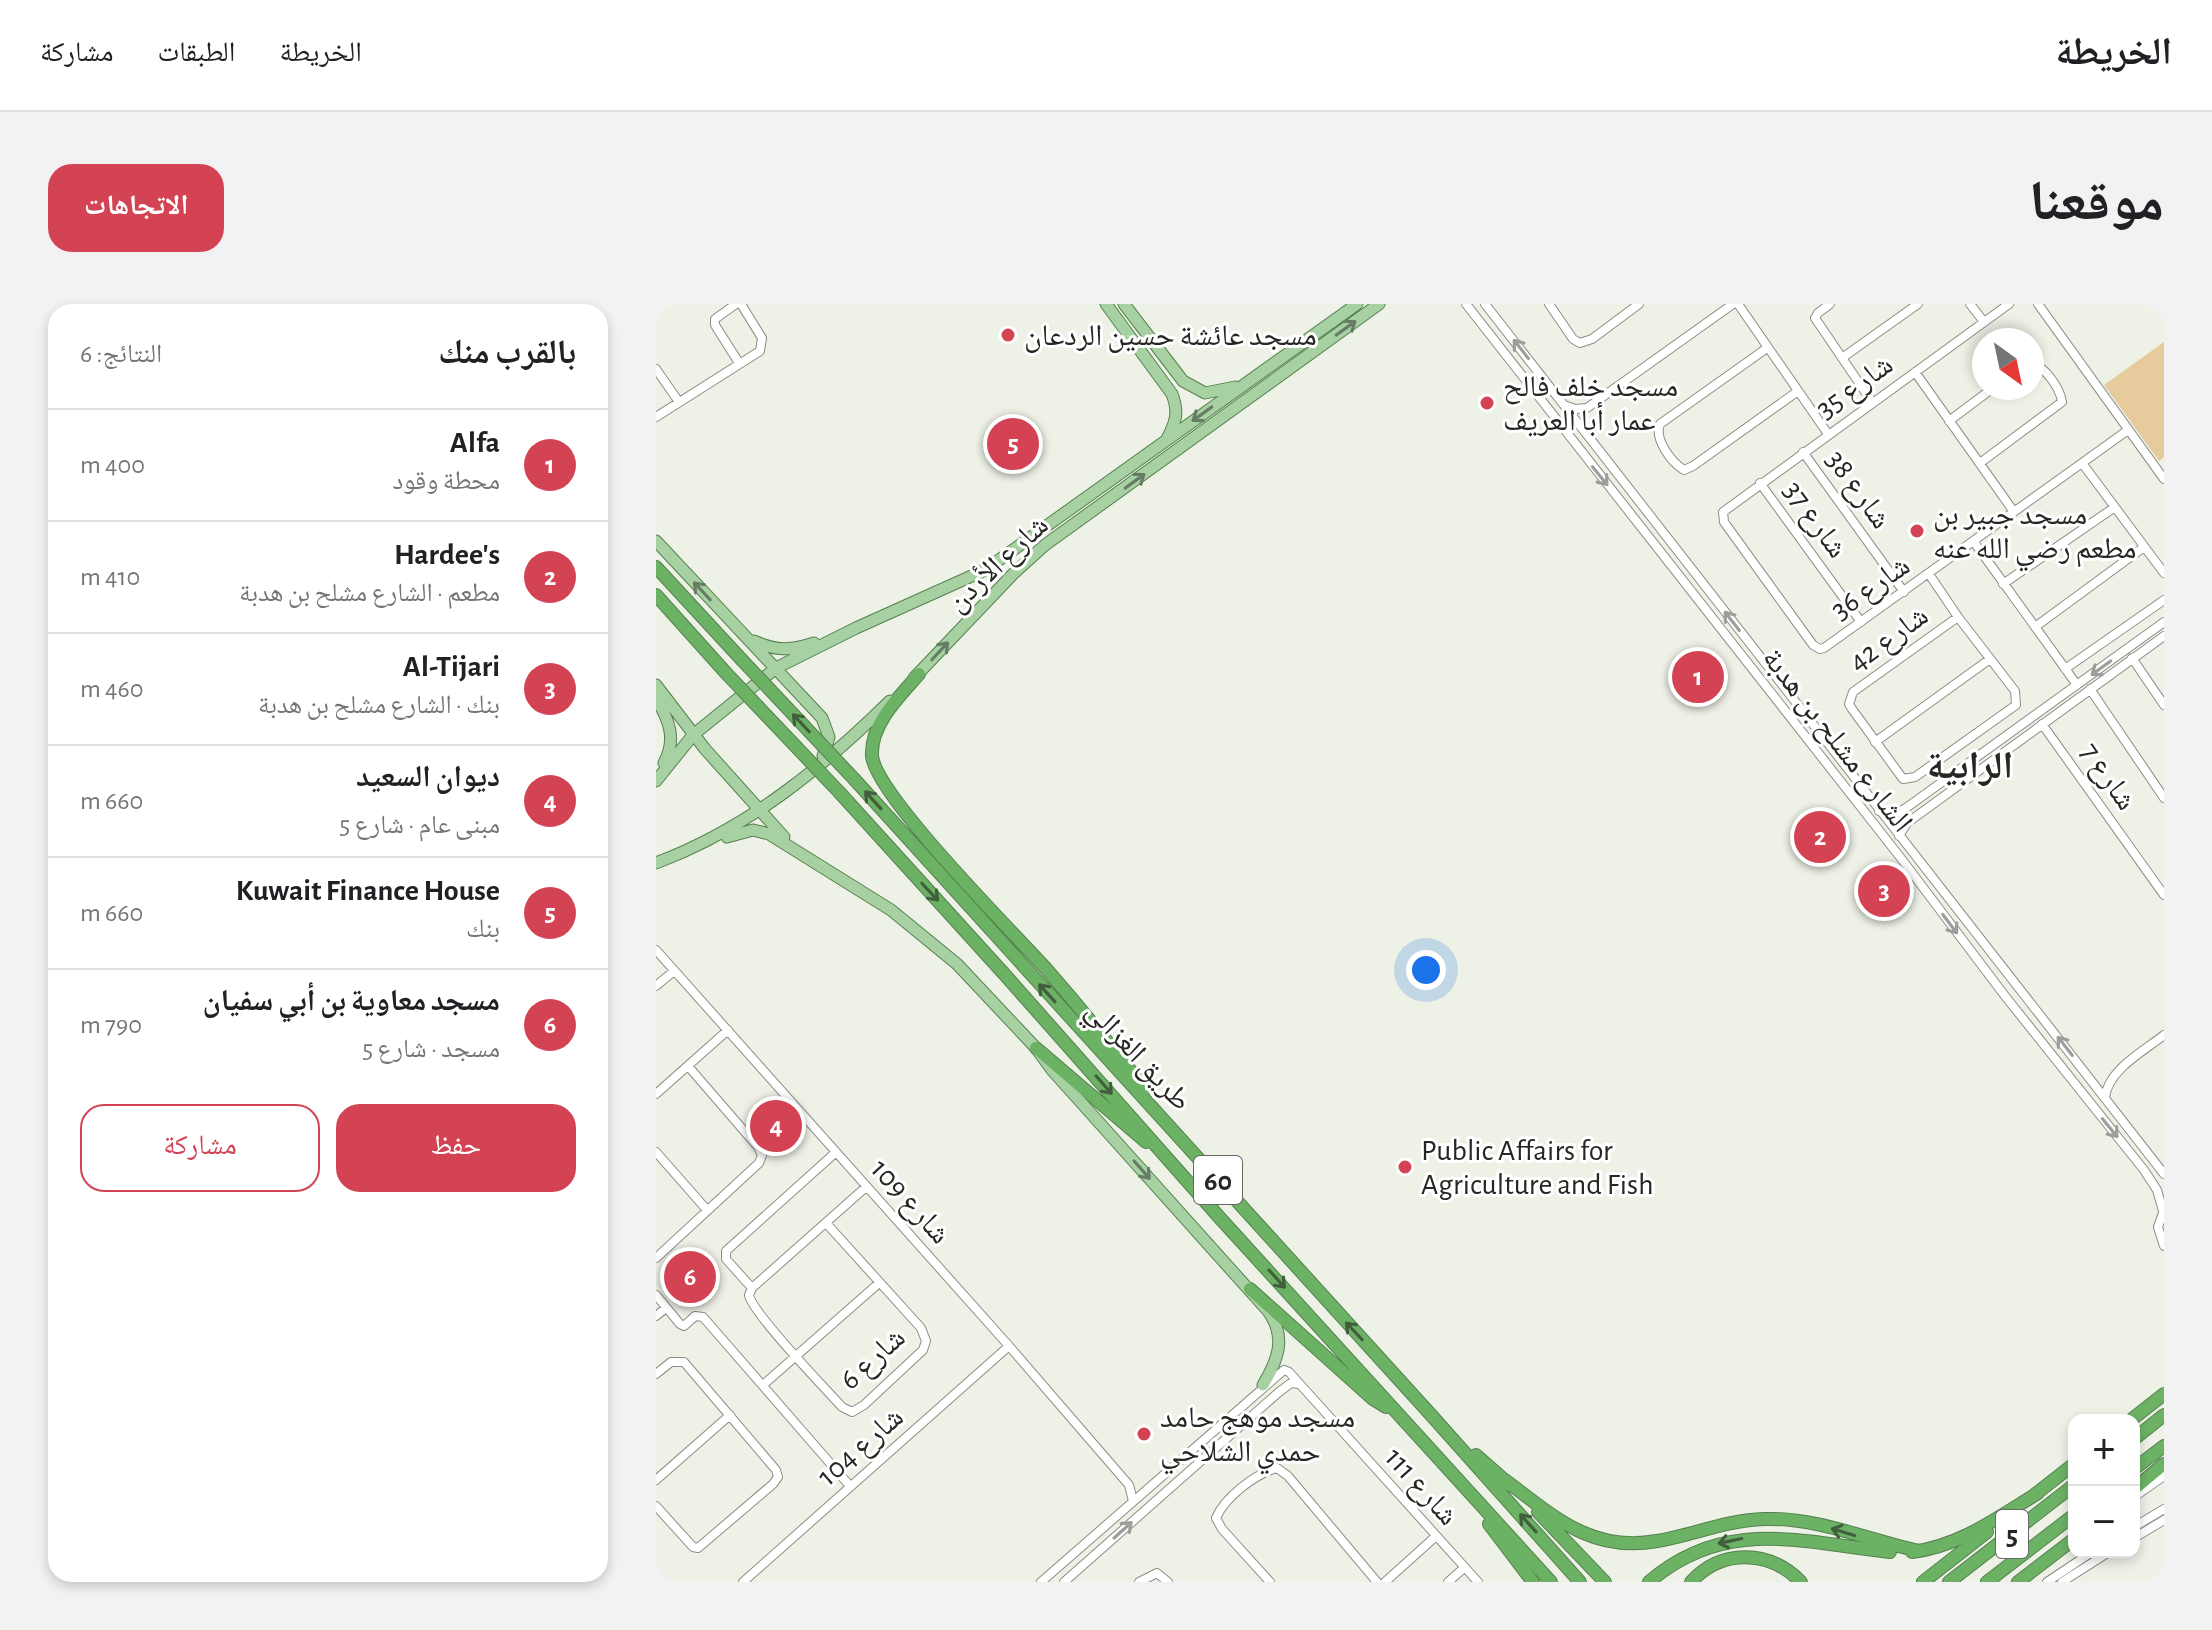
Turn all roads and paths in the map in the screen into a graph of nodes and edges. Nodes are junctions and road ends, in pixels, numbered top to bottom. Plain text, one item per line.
1 (738, 304) edge
2 (1106, 304) edge
3 (1124, 304) edge
4 (1357, 304) edge
5 (1379, 304) edge
6 (1466, 304) edge
7 (1549, 304) edge
8 (1639, 304) edge
9 (1735, 304) edge
10 (1830, 304) edge
11 (1918, 304) edge
12 (1970, 304) edge
13 (2009, 304) edge
14 (2038, 304) edge
15 (1490, 306) edge
16 (1984, 322) junction
17 (1144, 333) junction
18 (1307, 338) junction
19 (1132, 341) junction
20 (1767, 348) junction
21 (1842, 358) junction
22 (739, 363) junction
23 (1915, 372) junction
24 (2044, 372) edge
25 (1283, 374) junction
26 (658, 375) edge
27 (1243, 385) junction
28 (1798, 391) junction
29 (1977, 400) edge
30 (679, 402) junction
31 (1872, 402) junction
32 (1564, 405) junction
33 (1587, 408) junction
34 (656, 417) edge
35 (1949, 421) junction
36 (1583, 430) junction
37 (2128, 430) junction
38 (1828, 434) junction
39 (1166, 440) junction
40 (1803, 452) junction
41 (1980, 463) junction
42 (2082, 463) junction
43 (2164, 479) edge
44 (1760, 483) junction
45 (1105, 485) junction
46 (1726, 507) joint
47 (2115, 507) junction
48 (2014, 512) junction
49 (1654, 518) junction
50 (1083, 519) junction
51 (1642, 527) junction
52 (656, 541) edge
53 (1974, 542) junction
54 (2144, 547) junction
55 (656, 560) edge
56 (656, 567) edge
57 (2164, 573) edge
58 (1929, 574) junction
59 (2003, 584) junction
60 (1904, 592) junction
61 (656, 595) edge
62 (2164, 600) edge
63 (695, 609) junction
64 (1958, 617) junction
65 (1861, 622) junction
66 (2164, 622) edge
67 (2035, 627) junction
68 (856, 628) junction
69 (739, 630) junction
70 (2164, 636) edge
71 (2132, 658) junction
72 (1990, 659) junction
73 (776, 668) junction
74 (2065, 669) junction
75 (919, 674) junction
76 (656, 685) edge
77 (2077, 685) junction
78 (2090, 689) junction
79 (656, 697) edge
80 (2164, 705) edge
81 (715, 716) junction
82 (2042, 724) junction
83 (693, 735) junction
84 (1875, 742) junction
85 (1989, 748) junction
86 (705, 749) junction
87 (1996, 758) junction
88 (819, 768) junction
89 (731, 779) junction
90 (656, 780) edge
91 (776, 797) junction
92 (2164, 798) edge
93 (758, 810) junction
94 (1878, 810) junction
95 (1899, 836) junction
96 (796, 850) junction
97 (685, 852) junction
98 (656, 863) edge
99 (1930, 874) junction
100 (1919, 884) junction
101 (1945, 894) junction
102 (2164, 895) edge
103 (1933, 901) junction
104 (656, 950) edge
105 (674, 971) junction
106 (656, 986) edge
107 (728, 1030) junction
108 (2164, 1035) edge
109 (1036, 1048) junction
110 (688, 1066) junction
111 (2119, 1071) junction
112 (2089, 1076) junction
113 (656, 1094) edge
114 (2105, 1097) junction
115 (1190, 1148) junction
116 (656, 1152) edge
117 (835, 1153) junction
118 (1164, 1155) junction
119 (2164, 1174) edge
120 (866, 1187) junction
121 (707, 1210) junction
122 (2164, 1210) edge
123 (826, 1223) junction
124 (2164, 1246) edge
125 (656, 1258) edge
126 (879, 1283) junction
127 (752, 1288) junction
128 (1250, 1289) junction
129 (656, 1295) edge
130 (666, 1308) junction
131 (656, 1316) edge
132 (1009, 1346) junction
133 (796, 1356) junction
134 (656, 1374) edge
135 (1299, 1384) junction
136 (763, 1385) junction
137 (1263, 1385) junction
138 (2164, 1394) edge
139 (1239, 1406) junction
140 (1398, 1414) junction
141 (2139, 1414) edge
142 (730, 1415) junction
143 (2164, 1415) edge
144 (1432, 1416) junction
145 (1249, 1418) junction
146 (2140, 1434) edge
147 (2164, 1446) edge
148 (2140, 1464) edge
149 (2164, 1464) edge
150 (2068, 1469) edge
151 (1455, 1475) junction
152 (2164, 1476) edge
153 (656, 1480) edge
154 (1505, 1480) junction
155 (1129, 1485) junction
156 (850, 1486) junction
157 (2073, 1486) edge
158 (2138, 1486) edge
159 (1146, 1490) junction
160 (2038, 1493) junction
161 (2140, 1493) edge
162 (1133, 1501) junction
163 (656, 1506) edge
164 (2164, 1509) edge
165 (2068, 1520) edge
166 (2164, 1520) edge
167 (2140, 1523) edge
168 (2140, 1534) edge
169 (1435, 1537) junction
170 (2068, 1544) edge
171 (1919, 1551) junction
172 (2083, 1558) edge
173 (2100, 1558) edge
174 (1464, 1568) junction
175 (743, 1582) edge
176 (1041, 1582) edge
177 (1064, 1582) edge
178 (1139, 1582) edge
179 (1168, 1582) edge
180 (1270, 1582) edge
181 (1377, 1582) edge
182 (1385, 1582) edge
183 (1448, 1582) edge
184 (1478, 1582) edge
185 (1533, 1582) edge
186 (1551, 1582) edge
187 (1580, 1582) edge
188 (1605, 1582) edge
189 (1649, 1582) edge
190 (1691, 1582) edge
191 (1801, 1582) edge
192 (1926, 1582) edge
193 (1949, 1582) edge
194 (1987, 1582) edge
195 (2018, 1582) edge
196 (2047, 1582) edge
197 (2062, 1582) edge

1 - 22 street
1 - 22 street
2 - 19 main road
3 - 17 main road
4 - 18 main road, شارع الأردن
25 -> 5 main road, شارع الأردن
6 -> 51 street, الشارع مشلح بن هدبة
7 - 8 street
9 - 20 street
9 - 33 street
10 - 21 street
11 - 21 street
12 - 16 street
13 - 16 street, شارع 35
14 - 37 street
32 -> 15 street, الشارع مشلح بن هدبة
16 - 23 street, شارع 35
17 - 19 main road
17 - 27 main road
18 - 25 main road
18 - 27 main road, شارع الأردن
19 - 39 main road
20 - 28 street
20 - 28 street
21 - 31 street
22 - 30 street
23 - 31 street, شارع 35
23 - 35 street
24 - 41 street
50 -> 25 main road, شارع الأردن
26 - 30 street
27 -> 39 main road, شارع الأردن
28 - 38 street
29 - 35 street
30 - 34 street
31 - 38 street, شارع 35
32 - 33 street
32 - 36 street, الشارع مشلح بن هدبة
33 - 36 street
35 - 41 street
36 - 49 street, الشارع مشلح بن هدبة
37 - 42 street, شارع 36
37 - 43 street
38 - 40 street, شارع 35
39 - 45 main road, شارع الأردن
40 - 44 street, شارع 35
40 - 60 street, شارع 38
41 - 48 street
42 - 47 street
42 - 48 street, شارع 36
44 - 46 street, شارع 35
44 - 65 street, شارع 37
45 - 50 main road
45 - 68 main road, شارع الأردن
46 - 65 street, شارع 36
47 - 54 street
47 - 59 street
48 - 53 street, شارع 36
49 - 51 street
94 -> 49 street, الشارع مشلح بن هدبة
75 -> 50 main road, شارع الأردن
51 - 100 street, الشارع مشلح بن هدبة
69 -> 52 main road
53 - 58 street, شارع 36
53 - 59 street
54 - 57 street
54 - 67 street
55 - 63 highway
56 - 63 highway, طريق الغزالي / 60
58 - 60 street, شارع 36
58 - 64 street, شارع 42
59 - 67 street
60 - 65 street, شارع 36
61 -> 118 highway, طريق الغزالي / 60, bridge
62 - 74 street
115 -> 63 highway, طريق الغزالي / 60, bridge
64 - 72 street, شارع 42
64 - 84 street, شارع 42
66 -> 77 street
67 - 74 street
68 - 69 main road
68 - 73 main road, شارع الأردن
69 - 73 main road
70 - 71 street
71 - 78 street
71 - 80 street
72 - 84 street
72 - 84 street, شارع 42
73 - 81 main road, شارع الأردن
73 - 88 main road
74 - 77 street
75 - 88 main road, شارع الأردن
75 - 115 highway
76 - 83 main road
77 - 85 street
78 - 82 street
78 - 92 street
79 - 90 main road
81 - 83 main road, شارع الأردن
81 - 86 main road
82 - 87 street
82 - 102 street, شارع 7
83 - 86 main road
83 - 90 main road, شارع الأردن
85 - 87 street
85 - 94 street
86 - 89 main road
87 - 95 street
88 - 91 main road, شارع الأردن
89 - 91 main road
89 - 93 main road
91 - 93 main road, شارع الأردن
93 - 96 main road
93 - 97 main road, شارع الأردن
94 - 95 street, الشارع مشلح بن هدبة
95 - 99 street, الشارع مشلح بن هدبة
96 - 97 main road
96 - 109 main road
97 - 98 main road, شارع الأردن
99 - 100 street
99 - 101 street, الشارع مشلح بن هدبة
100 - 103 street, الشارع مشلح بن هدبة
101 - 103 street
112 -> 101 street, الشارع مشلح بن هدبة
103 -> 122 street, الشارع مشلح بن هدبة
104 - 105 street, شارع 109
105 - 106 street
105 - 107 street, شارع 109
107 - 110 street
107 - 117 street, شارع 109
108 - 111 street
109 - 118 highway
109 -> 128 main road
110 - 113 street
110 - 121 street
111 - 112 street
111 - 114 street
112 - 114 street, الشارع مشلح بن هدبة
114 - 119 street, الشارع مشلح بن هدبة
144 -> 115 highway, طريق الغزالي / 60
116 - 121 street
117 - 120 street, شارع 109
117 - 127 street, شارع 6
118 -> 140 highway, طريق الغزالي / 60
120 - 123 street
120 - 132 street, شارع 109
121 - 125 street
122 - 124 street
123 - 126 street, شارع 6
123 - 127 street
126 - 133 street, شارع 6
126 - 133 street, شارع 6
127 - 133 street, شارع 6
128 - 137 main road
128 - 140 highway
129 - 130 street
130 - 131 street
130 - 136 street
132 - 155 street, شارع 109
132 - 156 street, شارع 104
133 - 136 street
134 - 142 street
135 - 137 street
135 - 145 street
135 - 169 street, شارع 111
136 - 156 street
137 - 139 street
138 - 141 highway
139 - 145 street
139 - 159 street
140 - 151 highway, طريق الغزالي / 60
142 - 153 street
142 - 163 street
143 - 146 highway
144 - 154 highway
187 -> 144 highway, طريق الغزالي / 60
177 -> 145 street
147 - 148 highway
149 - 158 highway
150 - 160 highway
151 - 185 highway
151 - 186 highway, طريق الغزالي / 60
152 - 161 street
171 -> 154 highway
154 - 188 highway
155 - 159 street
155 - 162 street, شارع 109
156 - 175 street, شارع 104
157 - 193 highway, 5
159 - 162 street
160 - 171 highway
160 - 192 highway
162 - 176 street
164 - 167 street
165 - 194 highway, 5
166 - 168 street
169 - 174 street, شارع 111
169 - 182 street
170 - 195 highway
171 -> 189 highway
172 - 196 street
173 - 197 street
174 - 183 street
174 - 184 street, شارع 111
178 - 179 street
180 - 181 street
190 - 191 highway

